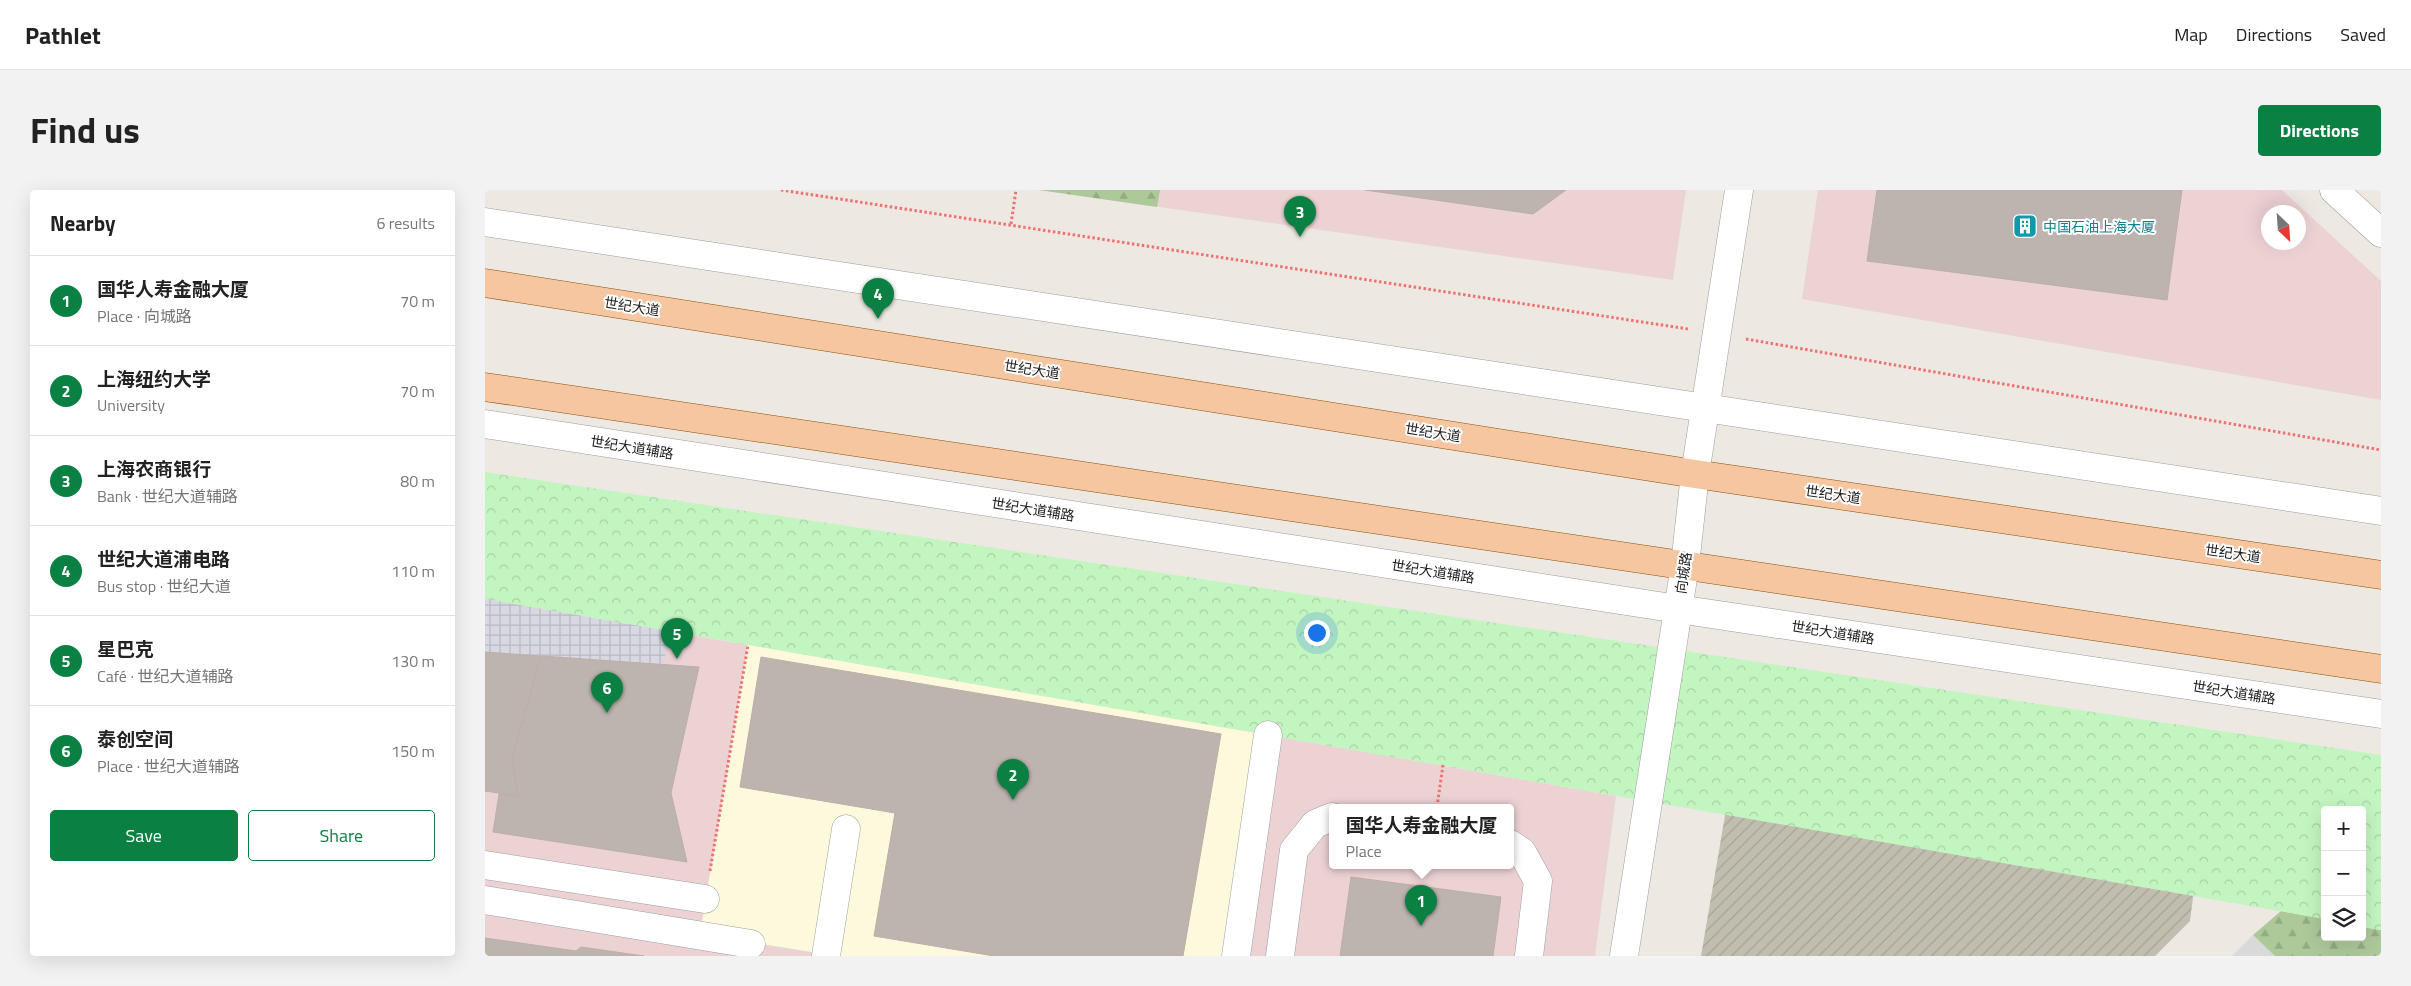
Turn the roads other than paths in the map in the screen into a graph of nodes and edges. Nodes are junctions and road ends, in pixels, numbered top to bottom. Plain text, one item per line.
1 (1739, 190) edge
2 (2334, 190) edge
3 (485, 222) edge
4 (2381, 233) edge
5 (485, 283) edge
6 (485, 387) edge
7 (1705, 408) junction
8 (485, 424) edge
9 (1695, 474) junction
10 (2381, 511) edge
11 (1685, 565) junction
12 (2381, 575) edge
13 (1678, 609) junction
14 (2381, 668) edge
15 (2381, 714) edge
16 (1268, 735) dead end
17 (1329, 818) edge
18 (846, 829) dead end
19 (1514, 847) edge
20 (485, 865) edge
21 (705, 899) road end
22 (485, 900) edge
23 (751, 944) dead end
24 (826, 956) edge
25 (1236, 956) edge
26 (1280, 956) edge
27 (1529, 956) edge
28 (1624, 956) edge

1 - 7 street, 向城路
2 - 4 street
3 - 7 street
5 - 9 main road, 世纪大道
6 - 11 main road
7 - 9 street, 向城路
7 - 10 street
8 - 13 street, 世纪大道辅路
9 - 11 street, 向城路
9 - 12 main road, 世纪大道
11 - 13 street, 向城路
11 - 14 main road
13 - 15 street, 世纪大道辅路
13 - 28 street, 向城路
16 - 25 street
17 - 26 street
18 - 24 street
19 - 27 street
20 - 21 street
22 - 23 street

